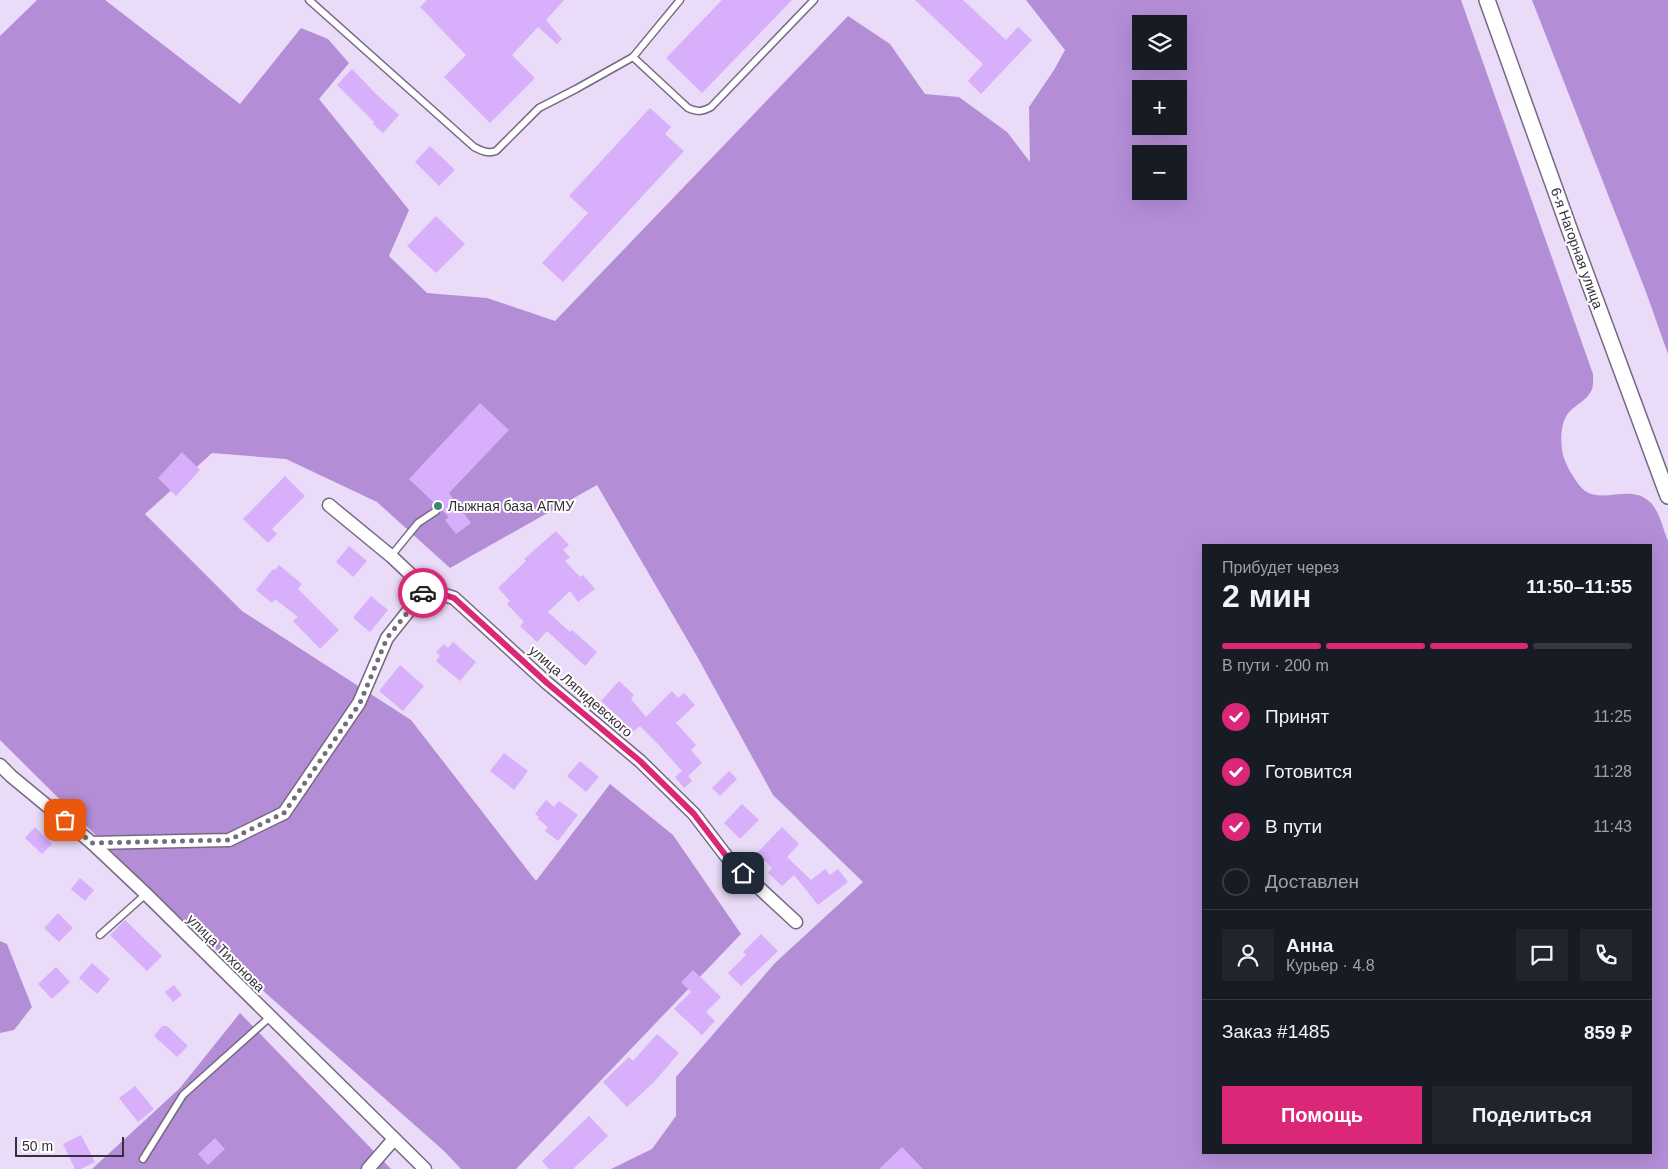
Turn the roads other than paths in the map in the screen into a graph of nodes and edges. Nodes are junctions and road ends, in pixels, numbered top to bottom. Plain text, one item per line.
1 (309, 0) edge
2 (680, 0) edge
3 (814, 0) edge
4 (1487, 0) edge
5 (633, 56) junction
6 (1668, 496) edge
7 (329, 505) dead end
8 (436, 510) dead end
9 (391, 556) junction
10 (426, 589) junction
11 (0, 765) edge
12 (92, 843) junction
13 (146, 894) junction
14 (796, 922) dead end
15 (100, 935) dead end
16 (270, 1017) junction
17 (394, 1139) junction
18 (142, 1159) dead end
19 (368, 1169) edge
20 (425, 1169) edge

1 - 5 lane
2 - 5 lane
3 - 5 lane
4 - 6 street, 6-я Нагорная улица
7 - 9 street, улица Ляпидевского
8 - 9 lane
9 - 10 street, улица Ляпидевского
10 - 12 street
10 - 14 street, улица Ляпидевского
11 - 12 street, улица Тихонова
12 - 13 street, улица Тихонова
13 - 15 lane
13 - 16 street, улица Тихонова
16 - 17 street, улица Тихонова
16 - 18 lane
17 - 19 street
17 - 20 street, улица Тихонова

